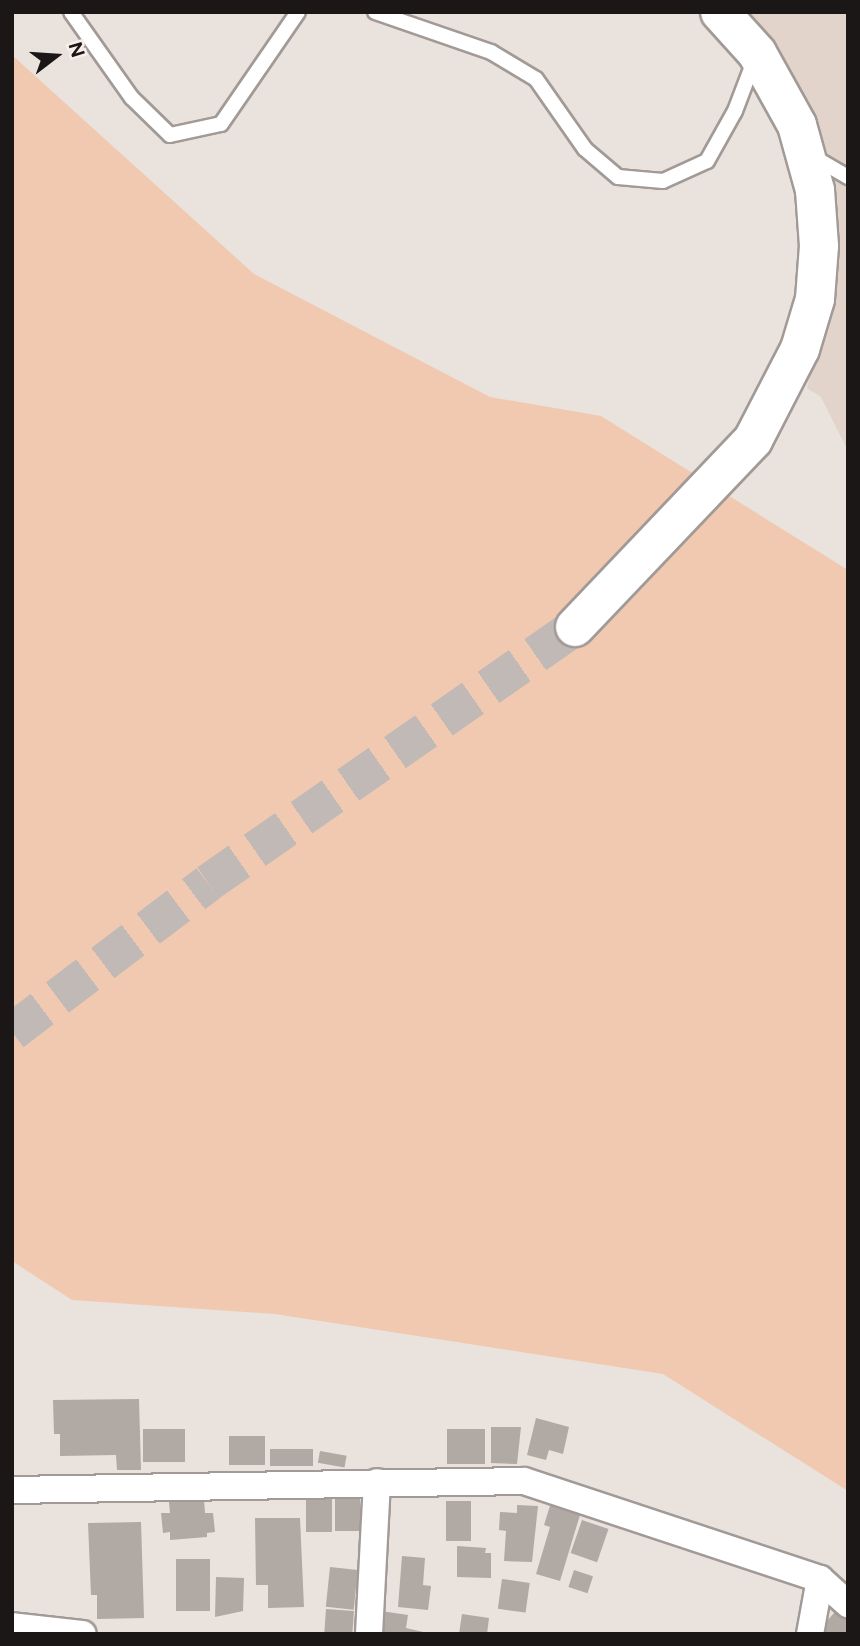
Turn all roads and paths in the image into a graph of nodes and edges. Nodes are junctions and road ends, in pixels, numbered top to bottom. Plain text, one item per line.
1 (71, 12) edge
2 (299, 12) edge
3 (375, 12) edge
4 (720, 12) edge
5 (757, 53) junction
6 (804, 152) junction
7 (848, 177) edge
8 (575, 627) tunnel mouth
9 (377, 1482) junction
10 (12, 1490) edge
11 (820, 1579) junction
12 (848, 1604) edge
13 (12, 1626) edge
14 (72, 1633) edge
15 (369, 1634) edge
16 (810, 1634) edge

1 - 2 lane
3 - 5 lane
4 - 5 street
5 - 6 street
6 - 7 lane
6 - 8 street
9 - 10 street
9 - 11 street
9 - 15 street
11 - 12 street
11 - 16 street
13 - 14 street

